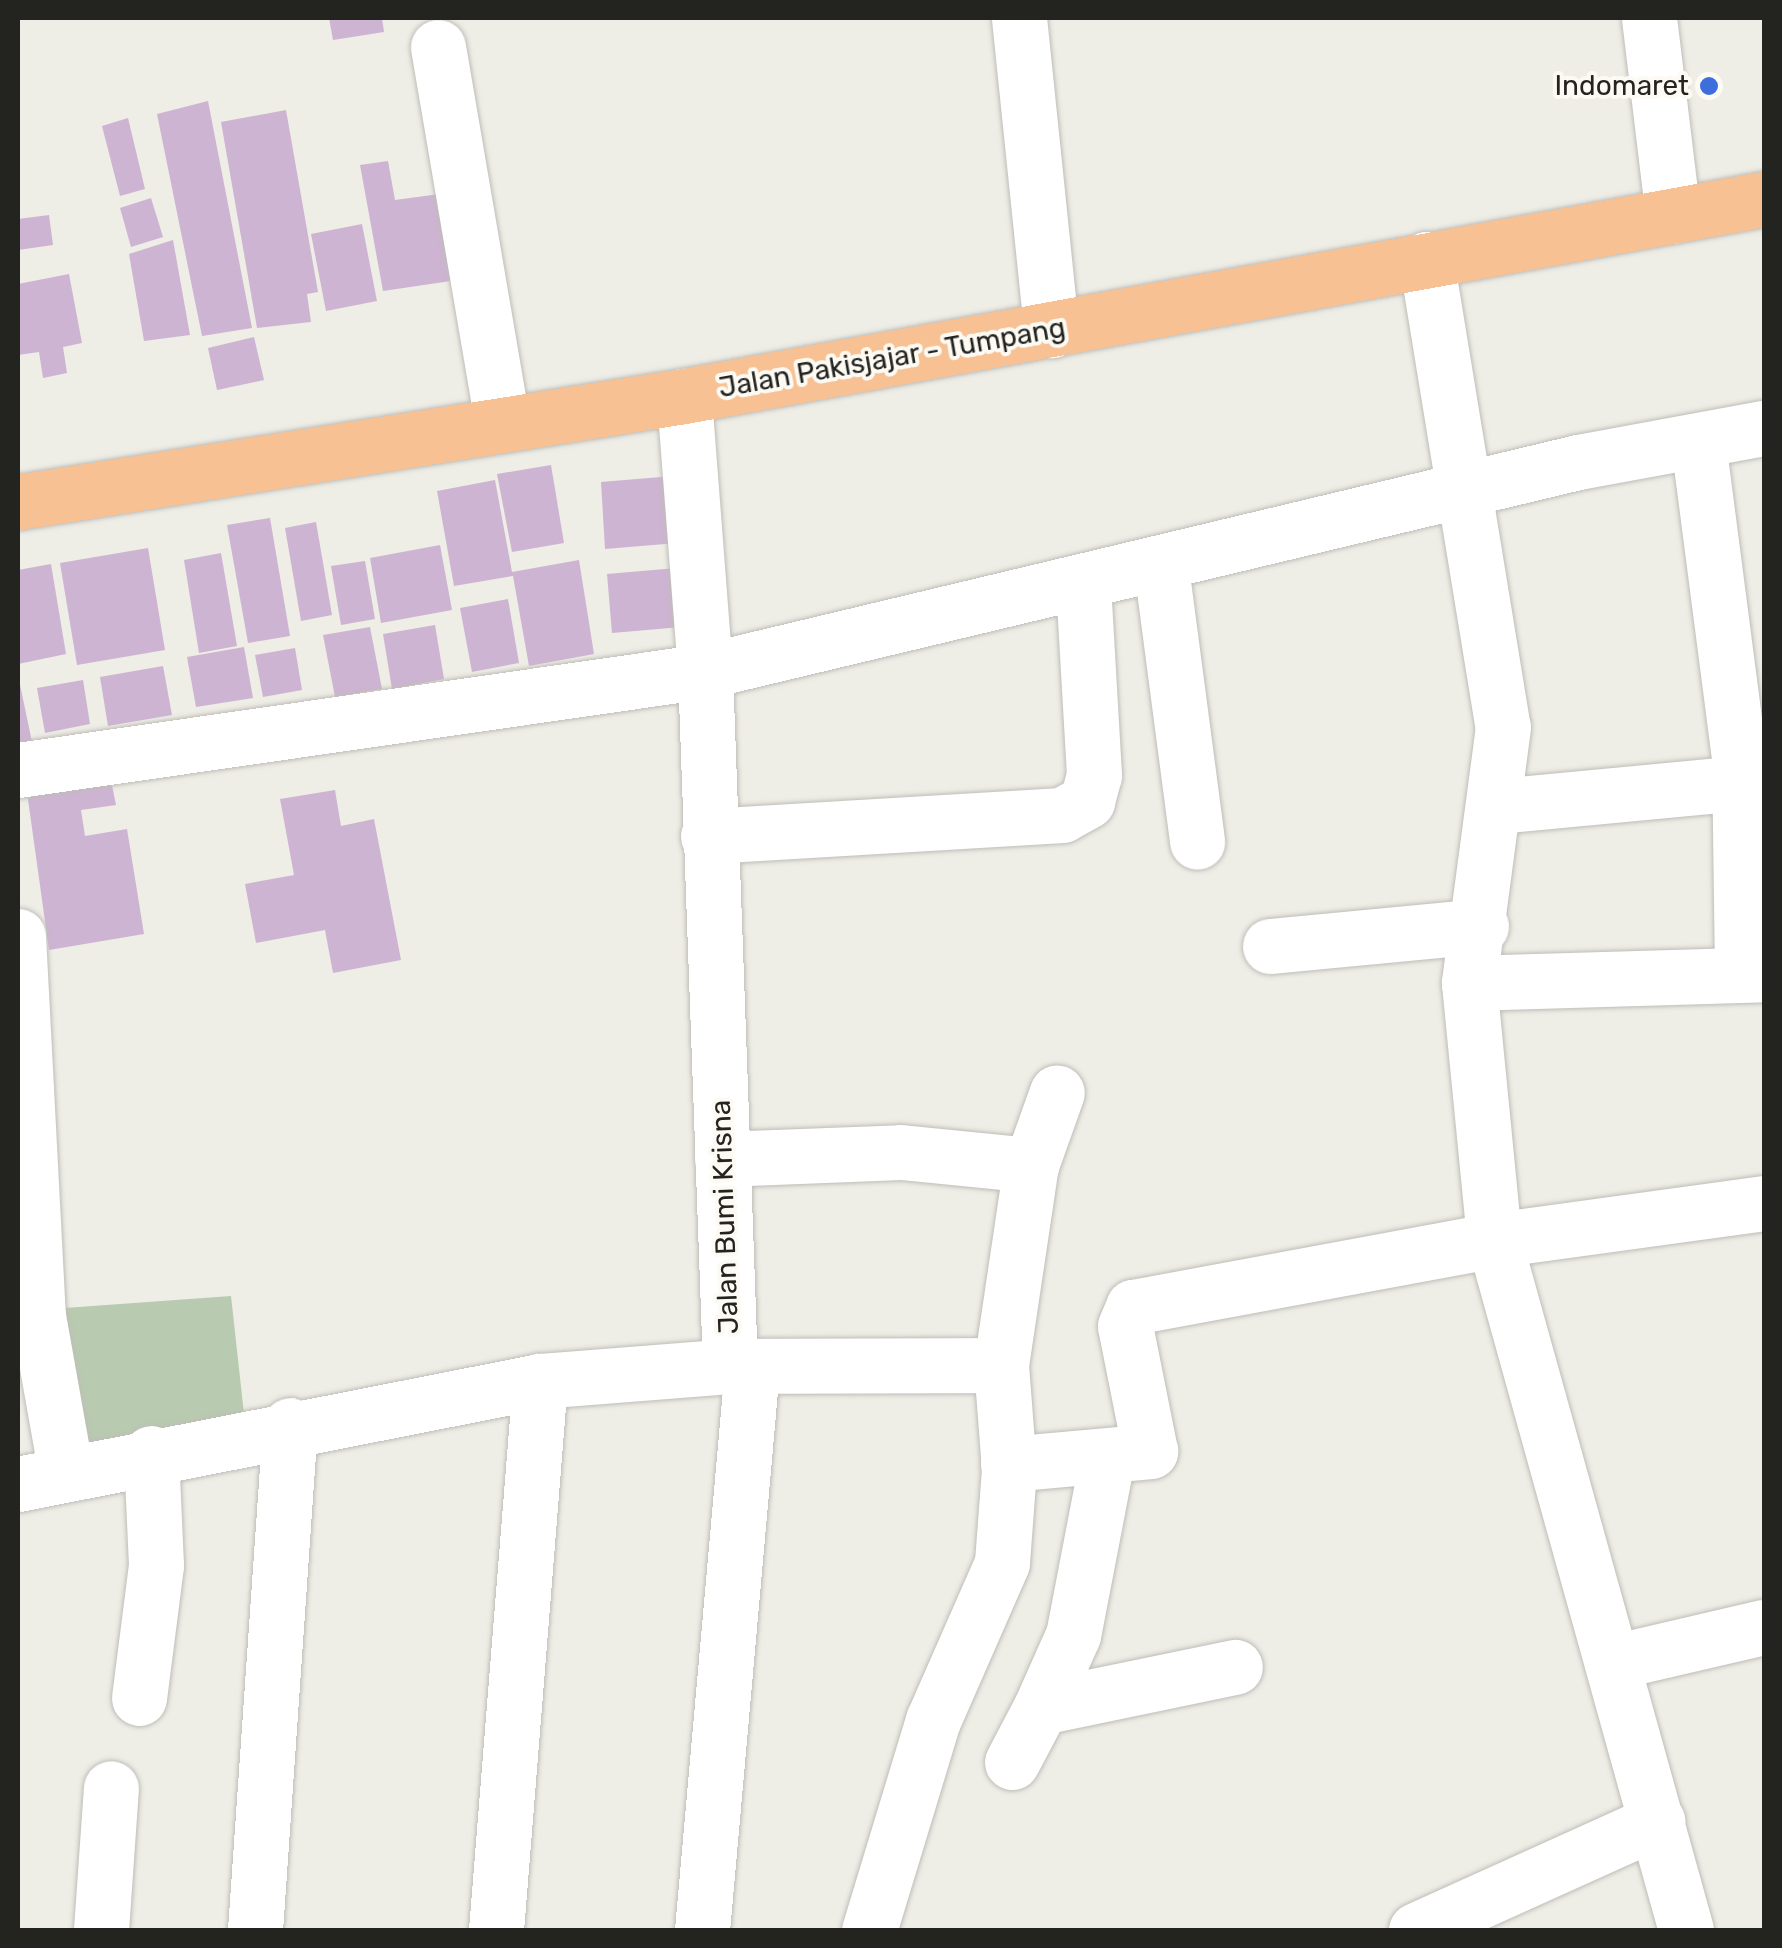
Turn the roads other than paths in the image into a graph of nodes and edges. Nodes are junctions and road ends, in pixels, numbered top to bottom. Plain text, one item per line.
1 (1019, 18) edge
2 (1649, 18) edge
3 (438, 47) dead end
4 (1764, 198) edge
5 (1673, 216) junction
6 (1426, 259) junction
7 (1051, 330) junction
8 (684, 396) junction
9 (502, 424) junction
10 (1764, 428) edge
11 (1698, 442) junction
12 (1462, 497) junction
13 (18, 502) edge
14 (1160, 567) junction
15 (1083, 584) junction
16 (705, 671) junction
17 (1748, 764) edge
18 (18, 770) edge
19 (1496, 806) junction
20 (708, 836) junction
21 (1197, 842) dead end
22 (1481, 926) junction
23 (18, 936) edge
24 (1270, 946) dead end
25 (1753, 974) edge
26 (1468, 983) junction
27 (1057, 1092) dead end
28 (722, 1159) junction
29 (1032, 1166) junction
30 (1764, 1203) edge
31 (1494, 1240) junction
32 (1000, 1366) junction
33 (741, 1367) junction
34 (540, 1380) junction
35 (290, 1425) junction
36 (152, 1452) junction
37 (1107, 1459) junction
38 (1008, 1464) junction
39 (42, 1478) edge
40 (1764, 1627) edge
41 (1613, 1662) junction
42 (1235, 1667) dead end
43 (138, 1698) dead end
44 (1041, 1707) junction
45 (1012, 1762) dead end
46 (112, 1788) dead end
47 (1657, 1821) junction
48 (101, 1930) edge
49 (255, 1930) edge
50 (496, 1930) edge
51 (702, 1930) edge
52 (868, 1930) edge
53 (1416, 1930) edge
54 (1686, 1930) edge

1 - 7 street
2 - 5 street
3 - 9 street
4 - 5 main road, Jalan Pakisjajar - Tumpang
5 - 6 main road, Jalan Pakisjajar - Tumpang
6 - 7 main road, Jalan Pakisjajar - Tumpang
6 - 12 street
7 - 8 main road, Jalan Pakisjajar - Tumpang
8 - 9 main road, Jalan Pakisjajar - Tumpang
8 - 16 street, Jalan Bumi Krisna
9 - 13 main road, Jalan Pakisjajar - Tumpang
10 - 11 street
11 - 12 street
11 - 17 street
12 - 14 street
12 - 19 street
14 - 15 street
14 - 21 street
15 - 16 street
15 - 20 street
16 - 18 street
16 - 20 street, Jalan Bumi Krisna
17 - 19 street
17 - 25 street
19 - 22 street
20 - 28 street, Jalan Bumi Krisna
22 - 24 street
22 - 26 street
23 - 39 street
25 - 26 street
26 - 31 street
27 - 29 street
28 - 29 street
28 - 33 street, Jalan Bumi Krisna
29 - 32 street
30 - 31 street
31 - 37 street
31 - 41 street
32 - 33 street
32 - 38 street
33 - 34 street, Jalan Bumi Krisna
33 - 51 street
34 - 35 street, Jalan Bumi Krisna
34 - 50 street
35 - 36 street, Jalan Bumi Krisna
35 - 49 street
36 - 39 street, Jalan Bumi Krisna
36 - 43 street
37 - 38 street
37 - 44 street
38 - 52 street
40 - 41 street
41 - 47 street
42 - 44 street
44 - 45 street
46 - 48 street
47 - 53 street
47 - 54 street

